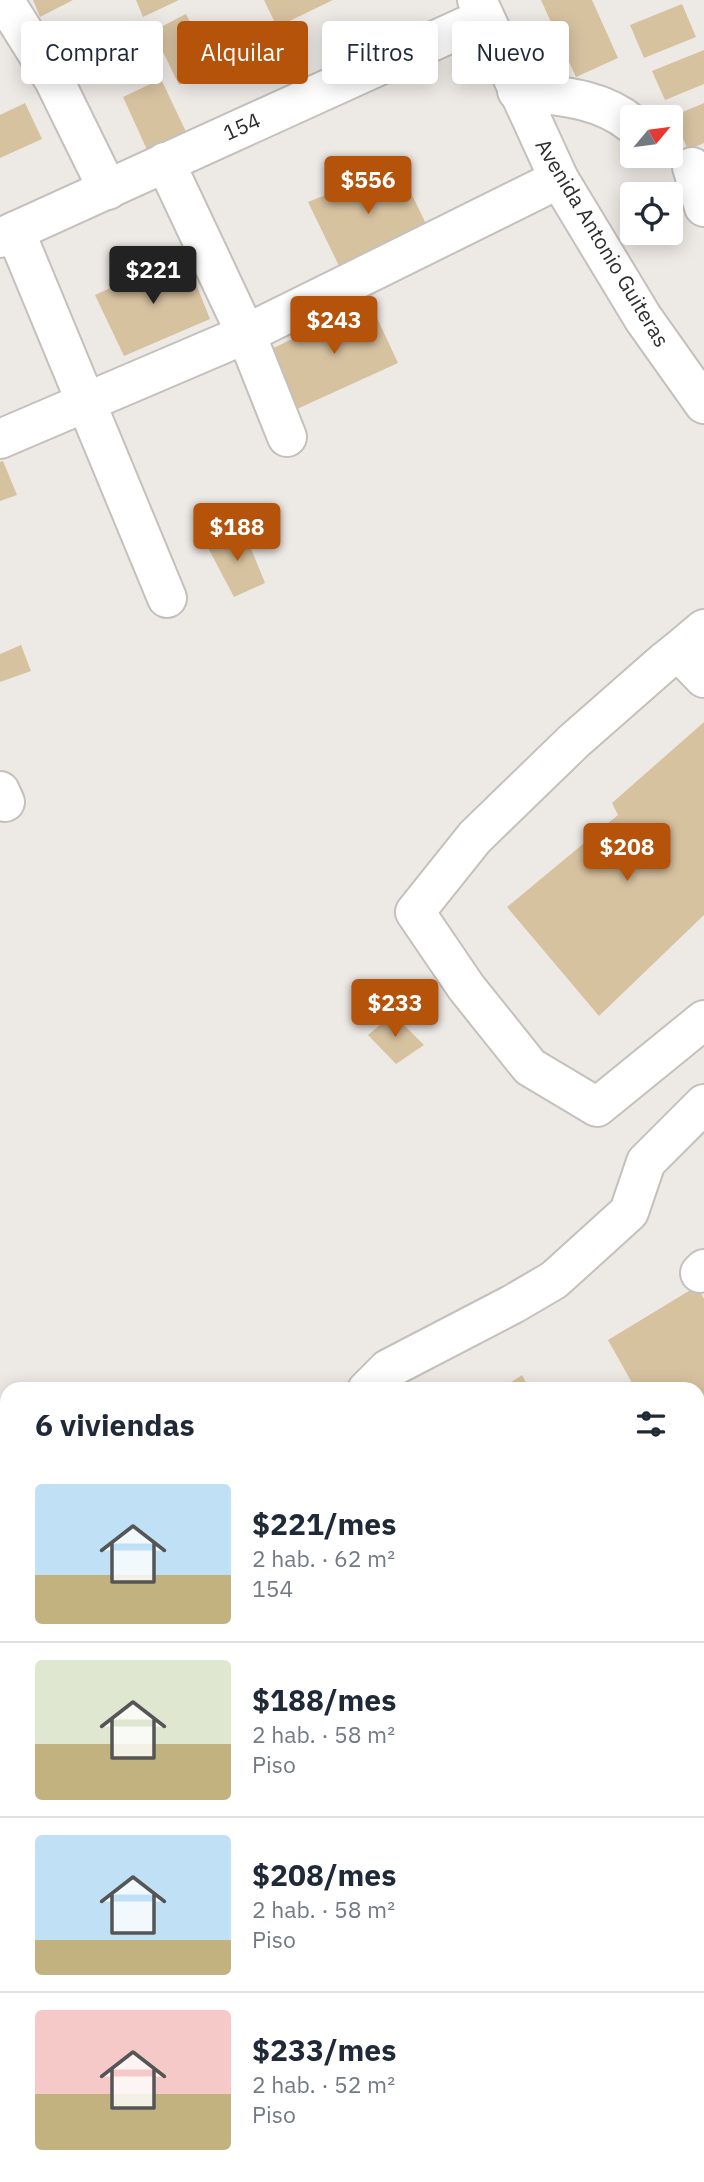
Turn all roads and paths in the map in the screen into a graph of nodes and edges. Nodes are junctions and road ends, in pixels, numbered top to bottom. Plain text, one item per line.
1 (4, 0) edge
2 (481, 9) edge
3 (517, 91) junction
4 (620, 115) edge
5 (689, 160) edge
6 (165, 162) junction
7 (559, 179) junction
8 (108, 190) junction
9 (704, 207) edge
10 (7, 235) edge
11 (246, 334) junction
12 (86, 404) junction
13 (704, 404) edge
14 (288, 437) dead end
15 (0, 439) edge
16 (167, 598) dead end
17 (691, 640) edge
18 (704, 678) edge
19 (704, 1020) edge
20 (704, 1104) edge
21 (375, 1382) edge

1 - 8 street
2 - 3 street, Avenida Antonio Guiteras
2 - 6 street, 154
3 - 4 street
3 - 7 street, Avenida Antonio Guiteras
5 - 9 street
6 - 8 street, 154
6 - 11 street
7 - 11 street
7 - 13 street, Avenida Antonio Guiteras
8 - 10 street, 154
10 - 12 street
11 - 12 street
11 - 14 street
12 - 15 street
12 - 16 street
17 - 18 street
17 - 19 street
20 - 21 street

